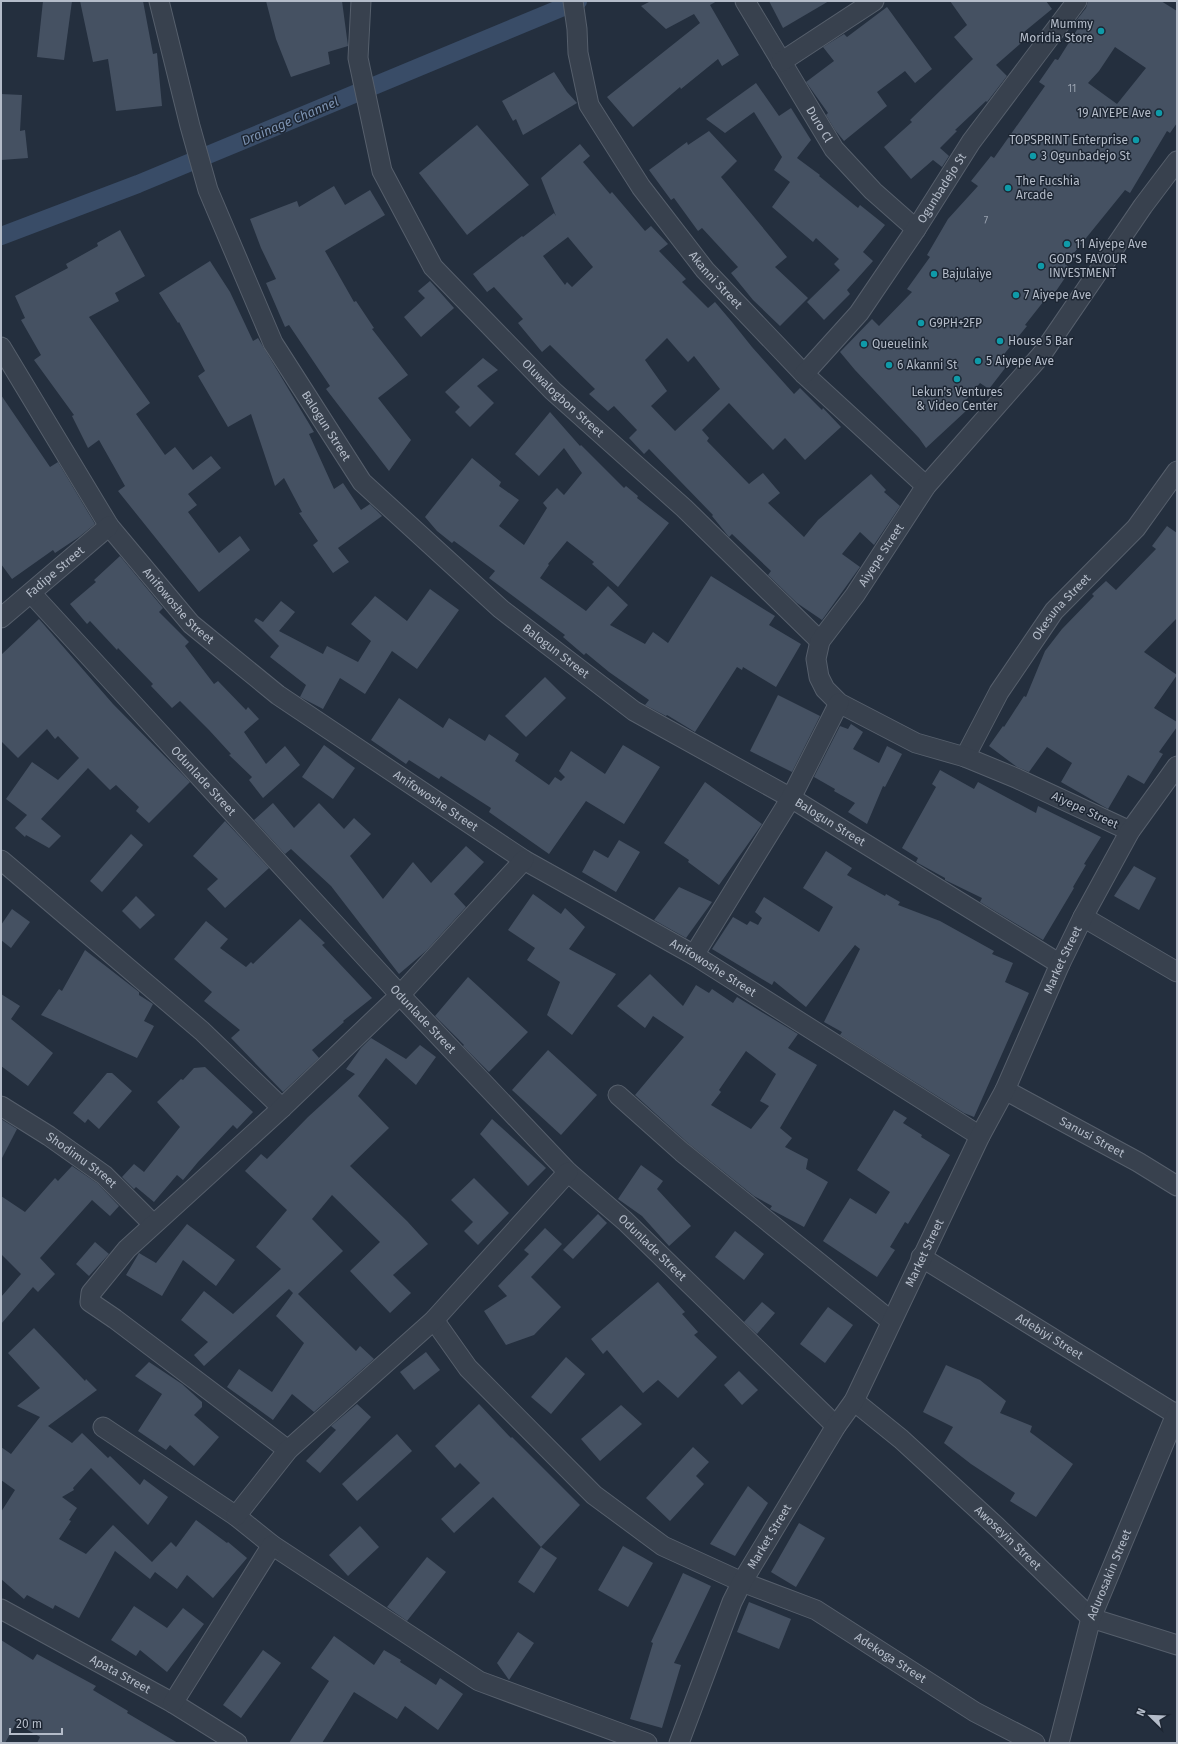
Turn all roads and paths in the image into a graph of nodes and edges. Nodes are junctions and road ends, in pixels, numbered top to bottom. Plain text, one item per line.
1 (159, 1) edge
2 (361, 1) edge
3 (573, 1) edge
4 (745, 1) edge
5 (874, 1) edge
6 (1077, 1) edge
7 (781, 62) junction
8 (1177, 160) edge
9 (916, 229) junction
10 (1, 347) edge
11 (804, 374) junction
12 (1177, 471) edge
13 (926, 486) junction
14 (109, 526) junction
15 (31, 593) junction
16 (2, 615) edge
17 (820, 641) junction
18 (839, 703) junction
19 (965, 757) junction
20 (1177, 766) edge
21 (791, 798) junction
22 (1130, 831) junction
23 (1, 860) edge
24 (524, 860) junction
25 (1083, 917) junction
26 (694, 955) junction
27 (1060, 964) junction
28 (1177, 972) edge
29 (400, 995) junction
30 (1005, 1090) junction
31 (618, 1095) dead end
32 (1, 1106) edge
33 (282, 1108) junction
34 (980, 1136) junction
35 (568, 1172) junction
36 (1177, 1186) edge
37 (153, 1224) junction
38 (921, 1258) junction
39 (434, 1320) junction
40 (891, 1320) junction
41 (854, 1401) junction
42 (1176, 1414) edge
43 (836, 1426) junction
44 (103, 1427) dead end
45 (288, 1450) junction
46 (236, 1516) junction
47 (272, 1546) junction
48 (742, 1582) junction
49 (1, 1609) edge
50 (1091, 1618) junction
51 (1177, 1645) edge
52 (173, 1703) junction
53 (237, 1743) edge
54 (646, 1743) edge
55 (678, 1743) edge
56 (1034, 1743) edge
57 (1059, 1743) edge

1 - 21 street, Balogun Street
2 - 17 street, Oluwalogbon Street
3 - 11 street, Akanni Street
4 - 7 street, Duro Cl
5 - 7 street
6 - 9 street, Ogunbadejo St
7 - 9 street, Duro Cl
8 - 13 street, Aiyepe Street
9 - 11 street, Ogunbadejo St
10 - 14 street, Anifowoshe Street
11 - 13 street, Akanni Street
12 - 19 street, Okesuna Street
13 - 17 street, Aiyepe Street
14 - 15 street, Fadipe Street
14 - 24 street, Anifowoshe Street
15 - 16 street, Fadipe Street
15 - 29 street, Odunlade Street
17 - 18 street, Aiyepe Street
18 - 19 street, Aiyepe Street
18 - 21 street
19 - 22 street, Aiyepe Street
20 - 22 street, Market Street
21 - 26 street
21 - 27 street, Balogun Street
22 - 25 street, Market Street
23 - 33 street
24 - 26 street, Anifowoshe Street
24 - 29 street
25 - 27 street, Market Street
25 - 28 street
26 - 34 street, Anifowoshe Street
27 - 30 street, Market Street
29 - 33 street
29 - 35 street, Odunlade Street
30 - 34 street, Market Street
30 - 36 street, Sanusi Street
31 - 40 street
32 - 37 street, Shodimu Street
33 - 37 street
34 - 38 street, Market Street
35 - 39 street
35 - 43 street, Odunlade Street
37 - 45 street
38 - 40 street, Market Street
38 - 42 street, Adebiyi Street
39 - 45 street
39 - 48 street, Adekoga Street
40 - 41 street, Market Street
41 - 43 street, Market Street
41 - 50 street, Awoseyin Street
42 - 50 street, Adurosakin Street
43 - 48 street, Market Street
44 - 46 street
45 - 46 street
46 - 47 street
47 - 52 street
47 - 54 street
48 - 55 street, Market Street
48 - 56 street, Adekoga Street
49 - 52 street, Apata Street
50 - 51 street, Awoseyin Street
50 - 57 street, Adurosakin Street
52 - 53 street, Apata Street

